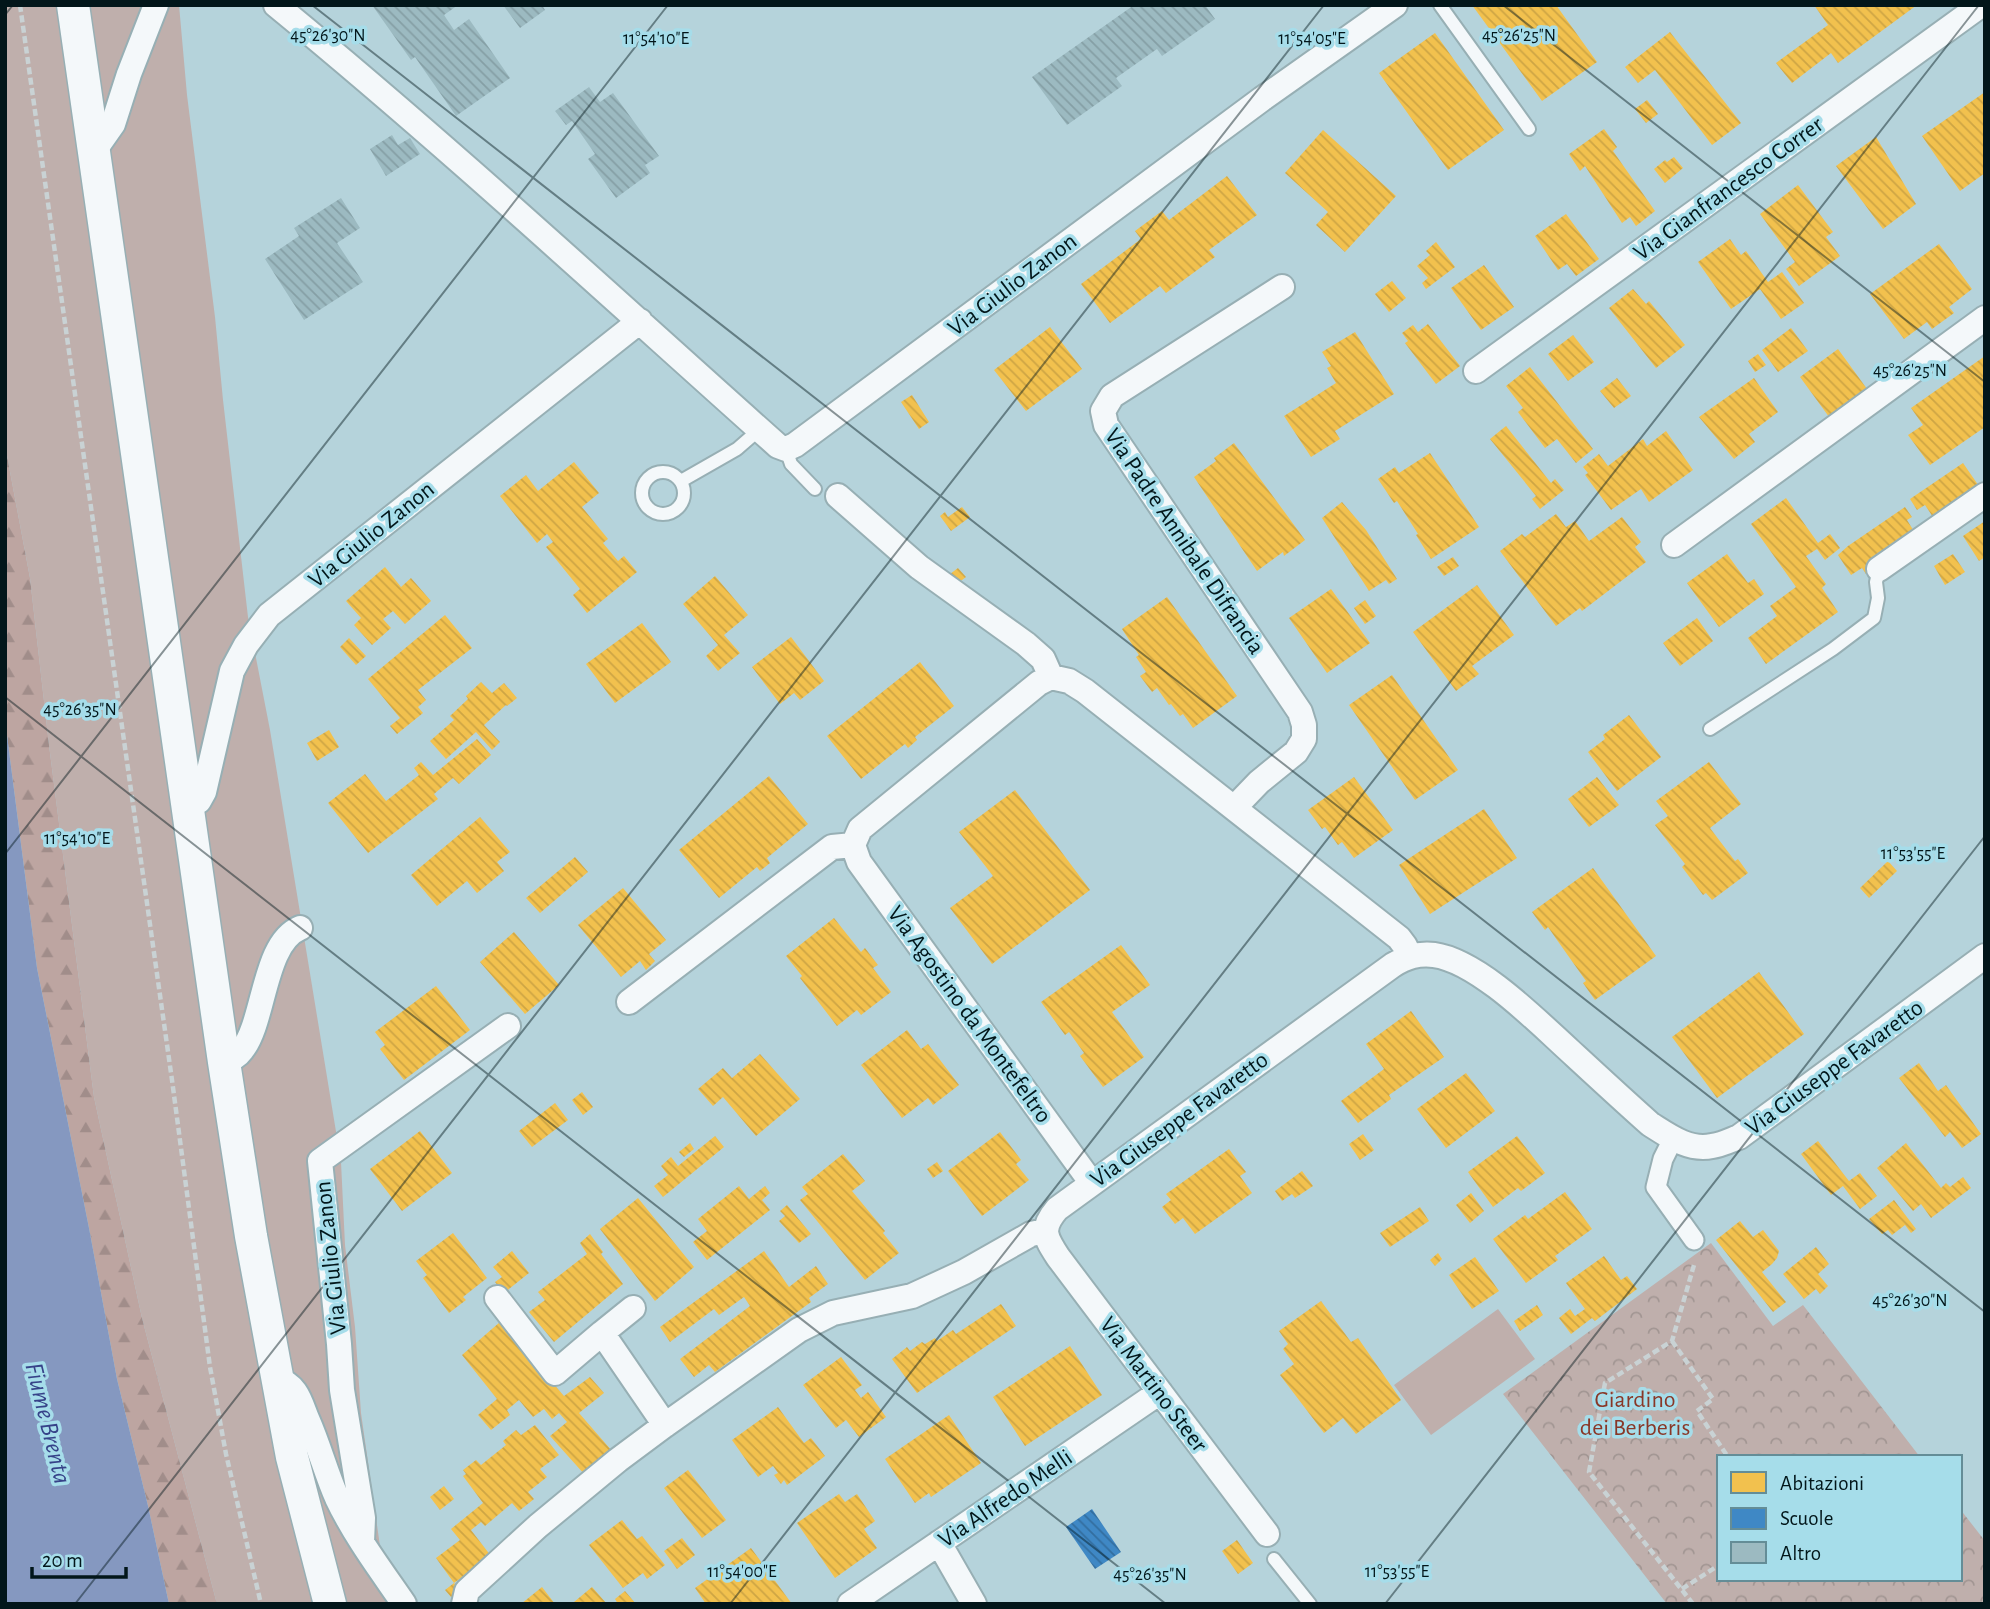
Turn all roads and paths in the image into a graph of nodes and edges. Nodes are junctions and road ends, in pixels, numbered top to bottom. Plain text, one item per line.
1 (20, 5) edge
2 (73, 5) edge
3 (156, 5) edge
4 (276, 5) edge
5 (1395, 5) edge
6 (1440, 5) edge
7 (1981, 5) edge
8 (1529, 129) dead end
9 (94, 151) junction
10 (1282, 287) dead end
11 (1985, 318) edge
12 (640, 321) junction
13 (1476, 371) dead end
14 (760, 429) junction
15 (786, 449) junction
16 (681, 481) dead end
17 (826, 492) joint
18 (1985, 495) edge
19 (1674, 545) dead end
20 (1879, 569) joint
21 (1051, 677) junction
22 (1710, 729) dead end
23 (187, 803) junction
24 (1234, 807) junction
25 (853, 845) junction
26 (300, 928) dead end
27 (1409, 956) junction
28 (1985, 956) edge
29 (629, 1002) dead end
30 (508, 1026) dead end
31 (224, 1062) junction
32 (1673, 1139) junction
33 (1091, 1182) junction
34 (1045, 1231) junction
35 (1694, 1240) joint
36 (497, 1298) dead end
37 (633, 1308) dead end
38 (602, 1333) junction
39 (1672, 1341) junction
40 (277, 1379) junction
41 (1160, 1392) junction
42 (665, 1425) junction
43 (1727, 1455) edge
44 (1268, 1534) dead end
45 (362, 1542) junction
46 (939, 1543) junction
47 (1274, 1559) dead end
48 (1717, 1566) edge
49 (1682, 1589) junction
50 (261, 1604) edge
51 (330, 1604) edge
52 (404, 1604) edge
53 (464, 1604) edge
54 (850, 1604) edge
55 (974, 1604) edge
56 (1310, 1604) edge
57 (1693, 1604) edge

1 - 50 path
2 - 9 street
3 - 9 street
4 - 12 street
5 - 15 street, Via Giulio Zanon
6 - 8 lane
7 - 13 street, Via Gianfrancesco Correr
9 - 23 street
10 - 24 street, Via Padre Annibale Difrancia
11 - 19 street
12 - 14 street
12 - 23 street, Via Giulio Zanon
14 - 15 street
14 - 16 lane
15 - 17 lane
17 - 21 street
18 - 20 street
20 - 22 lane
21 - 24 street
21 - 25 street
23 - 31 street
24 - 27 street
25 - 29 street
25 - 33 street, Via Agostino da Montefeltro
26 - 31 street
27 - 32 street, Via Giuseppe Favaretto
27 - 33 street, Via Giuseppe Favaretto
28 - 32 street, Via Giuseppe Favaretto
30 - 45 street, Via Giulio Zanon
31 - 40 street
32 - 35 street
33 - 34 street, Via Giuseppe Favaretto
34 - 41 street, Via Martino Steer
34 - 42 street
35 - 39 path
36 - 38 street
37 - 38 street
38 - 42 street
39 - 43 path
39 - 49 path
40 - 45 street
40 - 51 street
41 - 44 street, Via Martino Steer
41 - 46 street, Via Alfredo Melli
42 - 53 street
45 - 52 street
46 - 54 street, Via Alfredo Melli
46 - 55 street
47 - 56 lane
48 - 49 path
49 - 57 path

